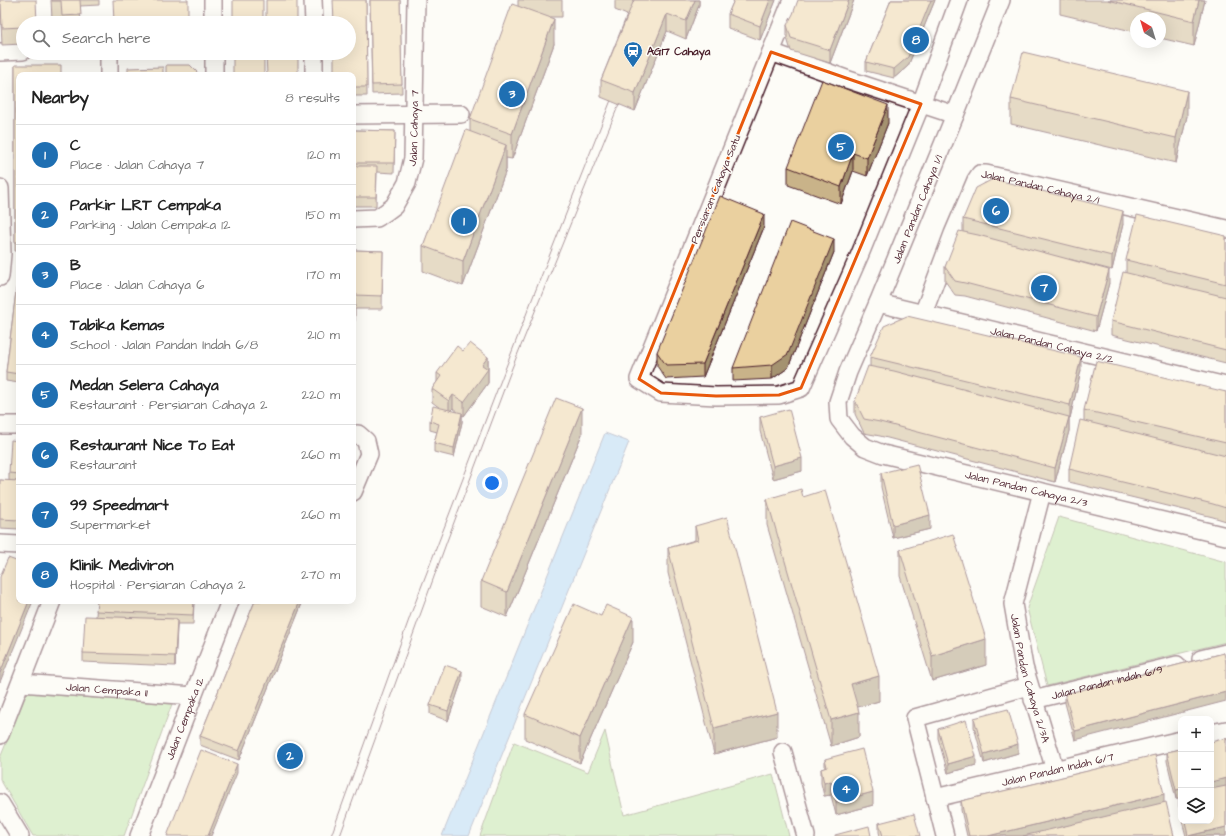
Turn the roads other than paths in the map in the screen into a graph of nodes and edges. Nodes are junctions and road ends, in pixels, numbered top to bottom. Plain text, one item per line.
1 (213, 0) edge
2 (314, 0) edge
3 (416, 0) edge
4 (792, 0) edge
5 (959, 0) edge
6 (1001, 0) edge
7 (213, 16) edge
8 (314, 16) edge
9 (16, 51) edge
10 (0, 52) edge
11 (771, 52) junction
12 (109, 60) edge
13 (214, 60) edge
14 (314, 60) edge
15 (109, 72) edge
16 (214, 72) edge
17 (314, 72) edge
18 (921, 104) junction
19 (415, 114) junction
20 (461, 114) dead end
21 (356, 115) edge
22 (955, 115) junction
23 (0, 188) edge
24 (356, 219) edge
25 (1226, 229) edge
26 (0, 277) edge
27 (878, 303) junction
28 (923, 314) junction
29 (1226, 386) edge
30 (840, 419) joint
31 (0, 425) edge
32 (16, 425) edge
33 (356, 434) edge
34 (356, 484) edge
35 (1042, 492) junction
36 (1226, 536) edge
37 (0, 544) edge
38 (16, 546) edge
39 (51, 604) edge
40 (229, 604) edge
41 (1226, 653) edge
42 (21, 684) junction
43 (1031, 693) junction
44 (193, 696) junction
45 (1226, 730) edge
46 (1214, 732) edge
47 (0, 735) edge
48 (1178, 741) edge
49 (783, 752) dead end
50 (1055, 770) junction
51 (935, 798) junction
52 (0, 803) edge
53 (20, 836) edge
54 (139, 836) edge
55 (806, 836) edge
56 (944, 836) edge

1 - 7 street
2 - 8 street
3 - 19 street, Jalan Cahaya 7
4 - 11 street, Persiaran Cahaya Satu
5 - 18 street
6 - 22 street, Jalan Pandan Cahaya 1/1
9 - 10 street
11 - 18 street
11 - 18 street, Persiaran Cahaya Satu
12 - 15 street
13 - 16 street
14 - 17 street
18 - 22 street
19 - 20 street
19 - 21 street
19 - 24 street, Jalan Cahaya 7
22 - 27 street, Jalan Pandan Cahaya 1/1
23 - 26 street
25 - 28 street, Jalan Pandan Cahaya 2/1
27 - 28 street, Jalan Pandan Cahaya 2/2
27 - 30 street, Jalan Pandan Cahaya 1/1
28 - 29 street, Jalan Pandan Cahaya 2/2
30 - 35 street, Jalan Pandan Cahaya 2/3
31 - 32 street
33 - 34 street
35 - 36 street, Jalan Pandan Cahaya 2/3
35 - 43 street, Jalan Pandan Cahaya 2/3A
37 - 38 street
39 - 42 street
40 - 44 street, Jalan Cempaka 12
41 - 43 street, Jalan Pandan Indah 6/9
42 - 44 street, Jalan Cempaka 11
42 - 47 street
43 - 50 street, Jalan Pandan Cahaya 2/3A
43 - 51 street
44 - 54 street, Jalan Cempaka 12
45 - 46 street
48 - 50 street, Jalan Pandan Indah 6/7
49 - 55 street
50 - 51 street, Jalan Pandan Indah 6/7
51 - 56 street
52 - 53 street

